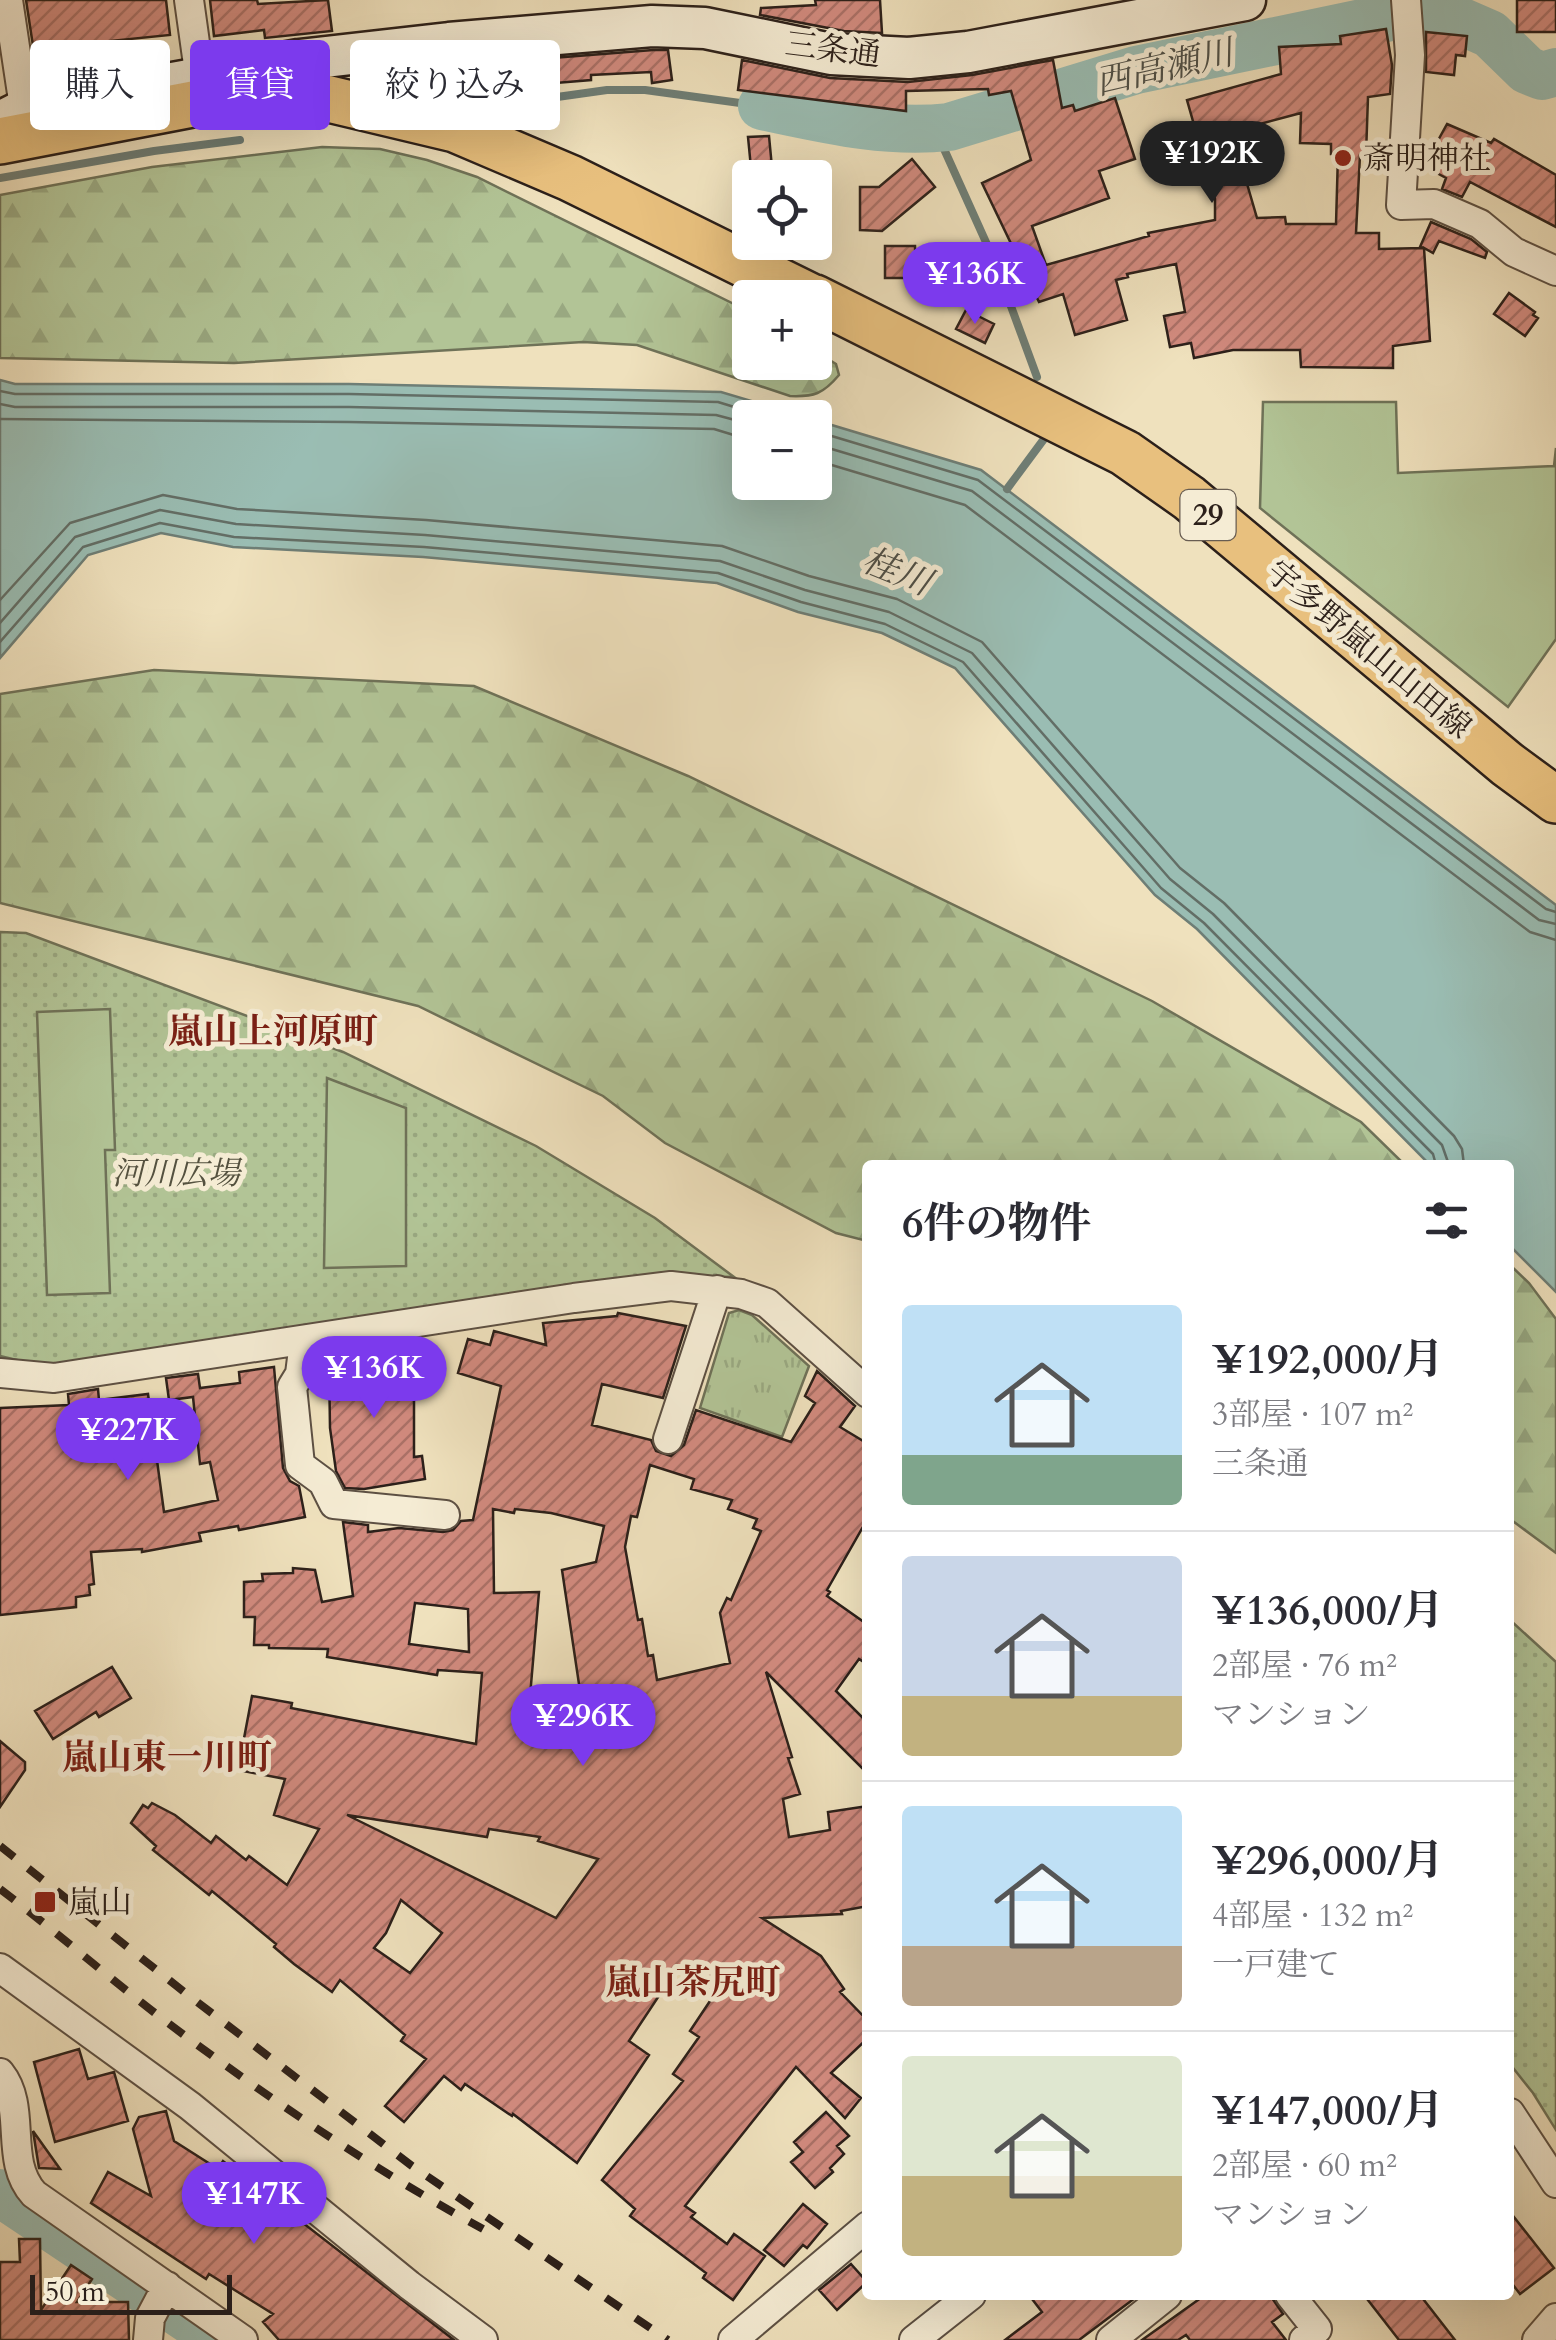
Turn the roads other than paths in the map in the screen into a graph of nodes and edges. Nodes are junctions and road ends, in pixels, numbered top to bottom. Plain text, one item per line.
1 (8, 0) edge
2 (189, 0) edge
3 (1245, 0) edge
4 (1407, 13) edge
5 (194, 40) edge
6 (485, 40) edge
7 (190, 92) edge
8 (13, 127) edge
9 (457, 130) edge
10 (1556, 271) edge
11 (777, 280) edge
12 (832, 307) edge
13 (1556, 800) edge
14 (717, 1290) junction
15 (304, 1342) junction
16 (0, 1374) edge
17 (862, 1389) edge
18 (668, 1440) dead end
19 (445, 1516) dead end
20 (0, 1968) edge
21 (0, 2073) edge
22 (1514, 2118) edge
23 (1556, 2183) edge
24 (862, 2231) edge
25 (966, 2300) edge
26 (1161, 2300) edge
27 (1294, 2300) edge
28 (157, 2309) edge
29 (1556, 2318) edge
30 (749, 2335) edge
31 (243, 2340) edge
32 (483, 2340) edge
33 (914, 2340) edge
34 (1111, 2340) edge
35 (1304, 2340) edge
36 (1537, 2340) edge

1 - 8 street
2 - 5 street
3 - 6 main road, 三条通
4 - 10 street
7 - 8 main road, 宇多野嵐山山田線 / 29
9 - 11 main road, 宇多野嵐山山田線 / 29
12 - 13 main road, 宇多野嵐山山田線 / 29
14 - 15 street
14 - 17 street
14 - 18 street
15 - 16 street
15 - 19 street
20 - 32 street
21 - 28 street
22 - 23 street
24 - 30 street
25 - 33 street
26 - 34 street
27 - 35 street
28 - 31 street
29 - 36 street

